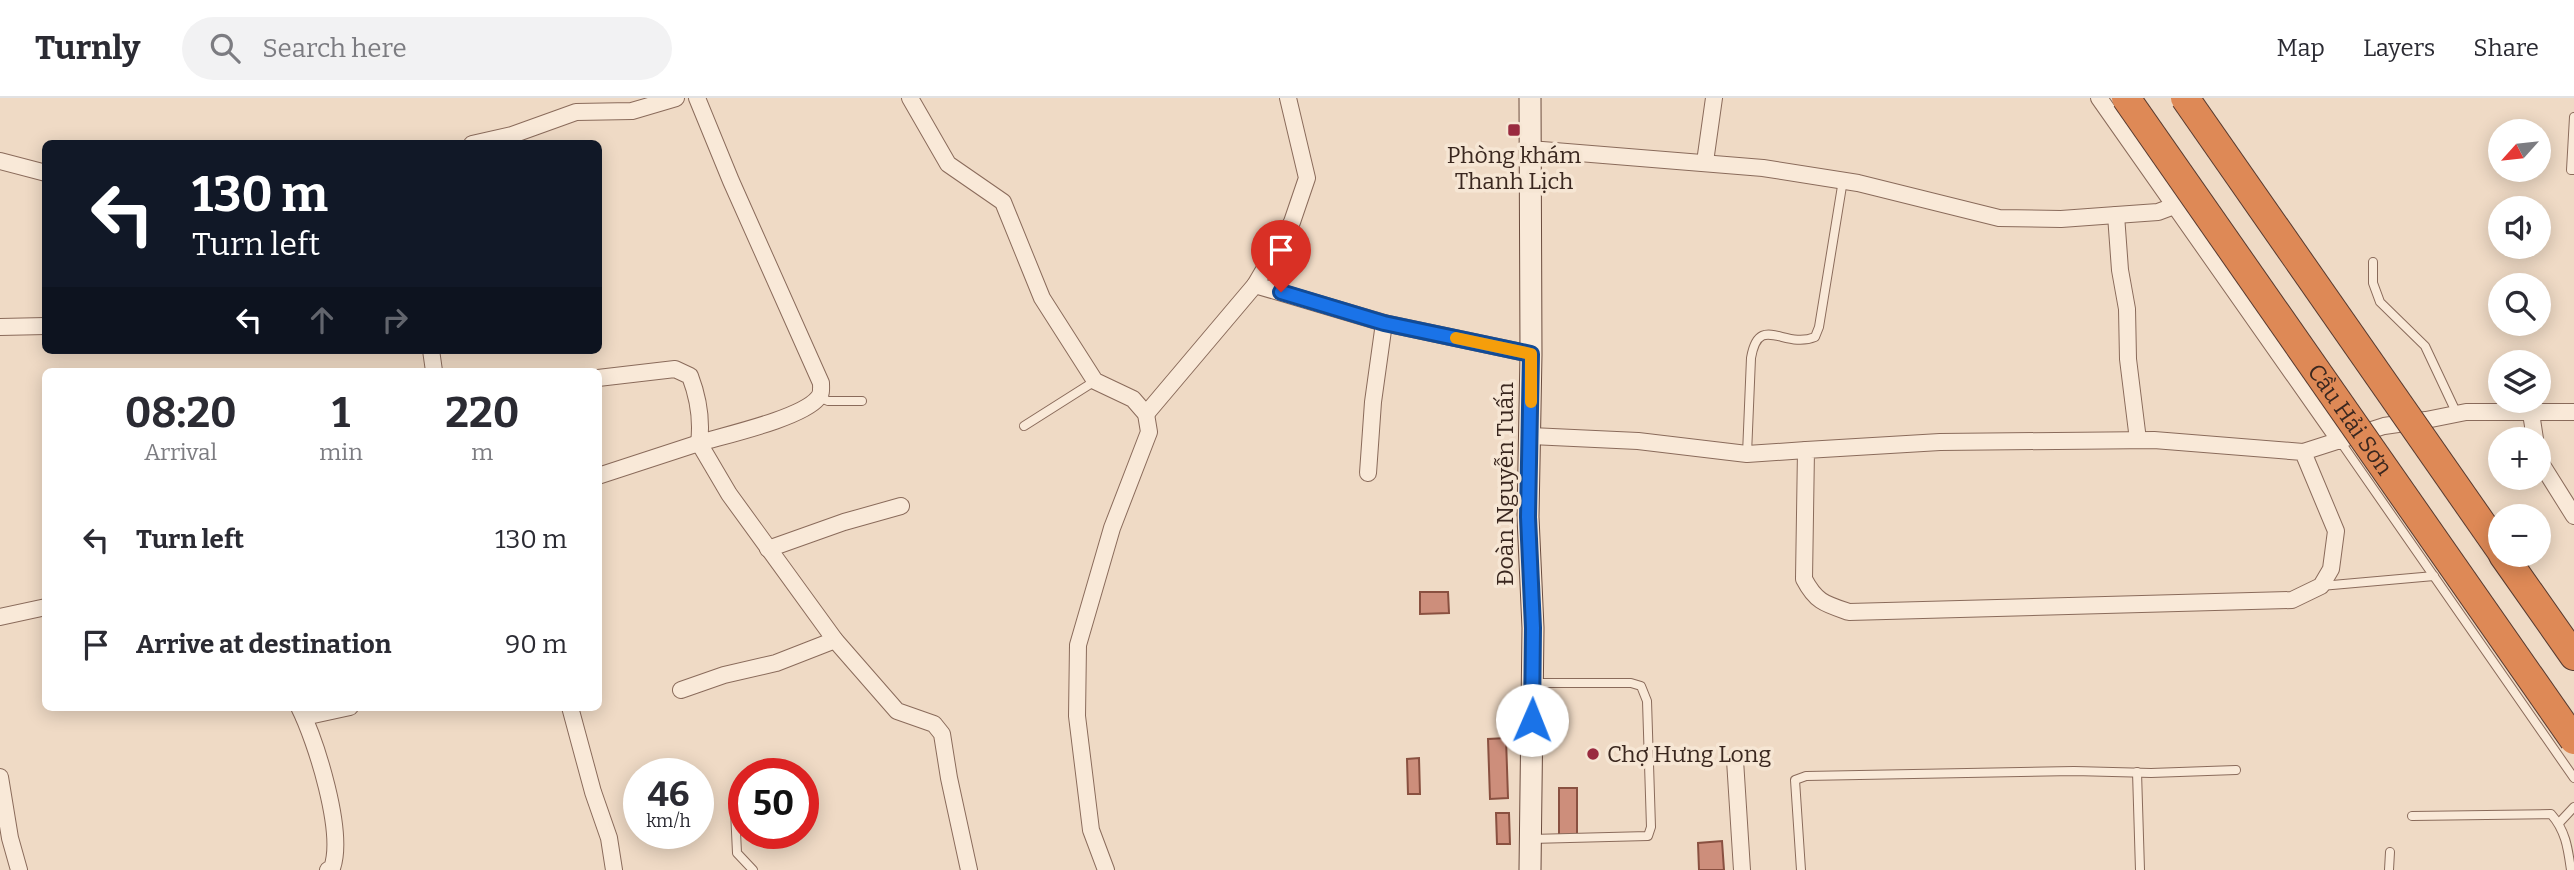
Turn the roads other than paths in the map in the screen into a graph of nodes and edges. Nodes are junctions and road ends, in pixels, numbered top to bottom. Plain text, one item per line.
1 (677, 98) edge
2 (697, 98) edge
3 (909, 98) edge
4 (1288, 98) edge
5 (1530, 98) edge
6 (1714, 98) edge
7 (2099, 98) edge
8 (2126, 98) edge
9 (2185, 98) edge
10 (572, 105) edge
11 (2574, 117) edge
12 (490, 140) edge
13 (1530, 149) junction
14 (0, 161) edge
15 (1705, 162) junction
16 (2574, 170) edge
17 (42, 172) edge
18 (1843, 180) junction
19 (2174, 206) junction
20 (2116, 215) junction
21 (2373, 262) dead end
22 (1255, 285) junction
23 (1384, 323) junction
24 (42, 326) edge
25 (0, 327) edge
26 (1531, 354) junction
27 (602, 378) edge
28 (1095, 381) junction
29 (820, 397) junction
30 (862, 401) dead end
31 (2488, 412) edge
32 (2574, 412) edge
33 (2531, 413) edge
34 (2551, 413) edge
35 (1146, 414) junction
36 (2457, 414) junction
37 (1024, 426) dead end
38 (2533, 427) edge
39 (1531, 436) junction
40 (2138, 440) junction
41 (2340, 441) junction
42 (699, 443) junction
43 (1806, 450) junction
44 (2303, 453) junction
45 (1747, 454) junction
46 (1368, 473) dead end
47 (602, 475) edge
48 (2551, 479) edge
49 (901, 506) dead end
50 (2574, 516) edge
51 (2488, 533) edge
52 (768, 549) junction
53 (2512, 567) edge
54 (2434, 576) junction
55 (2320, 586) junction
56 (42, 608) edge
57 (0, 617) edge
58 (835, 640) junction
59 (2574, 656) edge
60 (1532, 683) junction
61 (681, 690) dead end
62 (570, 711) edge
63 (301, 712) edge
64 (2574, 740) edge
65 (1735, 760) dead end
66 (2236, 770) dead end
67 (2137, 772) junction
68 (0, 777) edge
69 (2574, 778) edge
70 (2574, 807) edge
71 (2412, 816) dead end
72 (2560, 823) junction
73 (1531, 839) junction
74 (737, 849) edge
75 (2390, 852) dead end
76 (19, 870) edge
77 (328, 870) edge
78 (614, 870) edge
79 (753, 870) edge
80 (970, 870) edge
81 (1106, 870) edge
82 (1530, 870) edge
83 (1742, 870) edge
84 (1801, 870) edge
85 (2140, 870) edge
86 (2389, 870) edge
87 (2571, 870) edge

1 - 10 street
2 - 29 street
3 - 28 street
4 - 22 street
5 - 13 main road, Đoàn Nguyễn Tuấn
6 - 15 street
7 - 19 street
8 - 64 highway, Cầu Hải Sơn, bridge
9 - 51 highway, bridge
10 - 12 street
11 - 16 lane
13 - 15 street
13 - 26 main road, Đoàn Nguyễn Tuấn
14 - 17 street
15 - 18 street
18 - 20 street
18 - 45 lane
19 - 20 street
19 - 41 street
20 - 40 street
21 - 36 lane
22 - 23 street
22 - 35 street
23 - 26 street
23 - 46 street
24 - 25 street
26 - 39 main road, Đoàn Nguyễn Tuấn
27 - 42 street
28 - 35 street
28 - 37 lane
29 - 30 lane
29 - 42 street
31 - 36 street
32 - 34 street
33 - 38 street
35 - 81 street
36 - 41 street
39 - 45 street
39 - 60 main road, Đoàn Nguyễn Tuấn
40 - 43 street
40 - 44 street
41 - 44 street
41 - 54 lane
42 - 47 street
42 - 52 street
43 - 45 street
43 - 55 street
44 - 55 street
48 - 50 street
49 - 52 street
52 - 58 street
53 - 59 highway
54 - 55 lane
54 - 69 lane
56 - 57 street
58 - 61 street
58 - 80 street
60 - 73 main road, Đoàn Nguyễn Tuấn
60 - 73 lane
62 - 78 street
63 - 77 street
65 - 83 street
66 - 67 lane
67 - 84 lane
67 - 85 lane
68 - 76 street
70 - 72 lane
71 - 72 lane
72 - 87 lane
73 - 82 main road, Đoàn Nguyễn Tuấn
74 - 79 lane
75 - 86 lane

